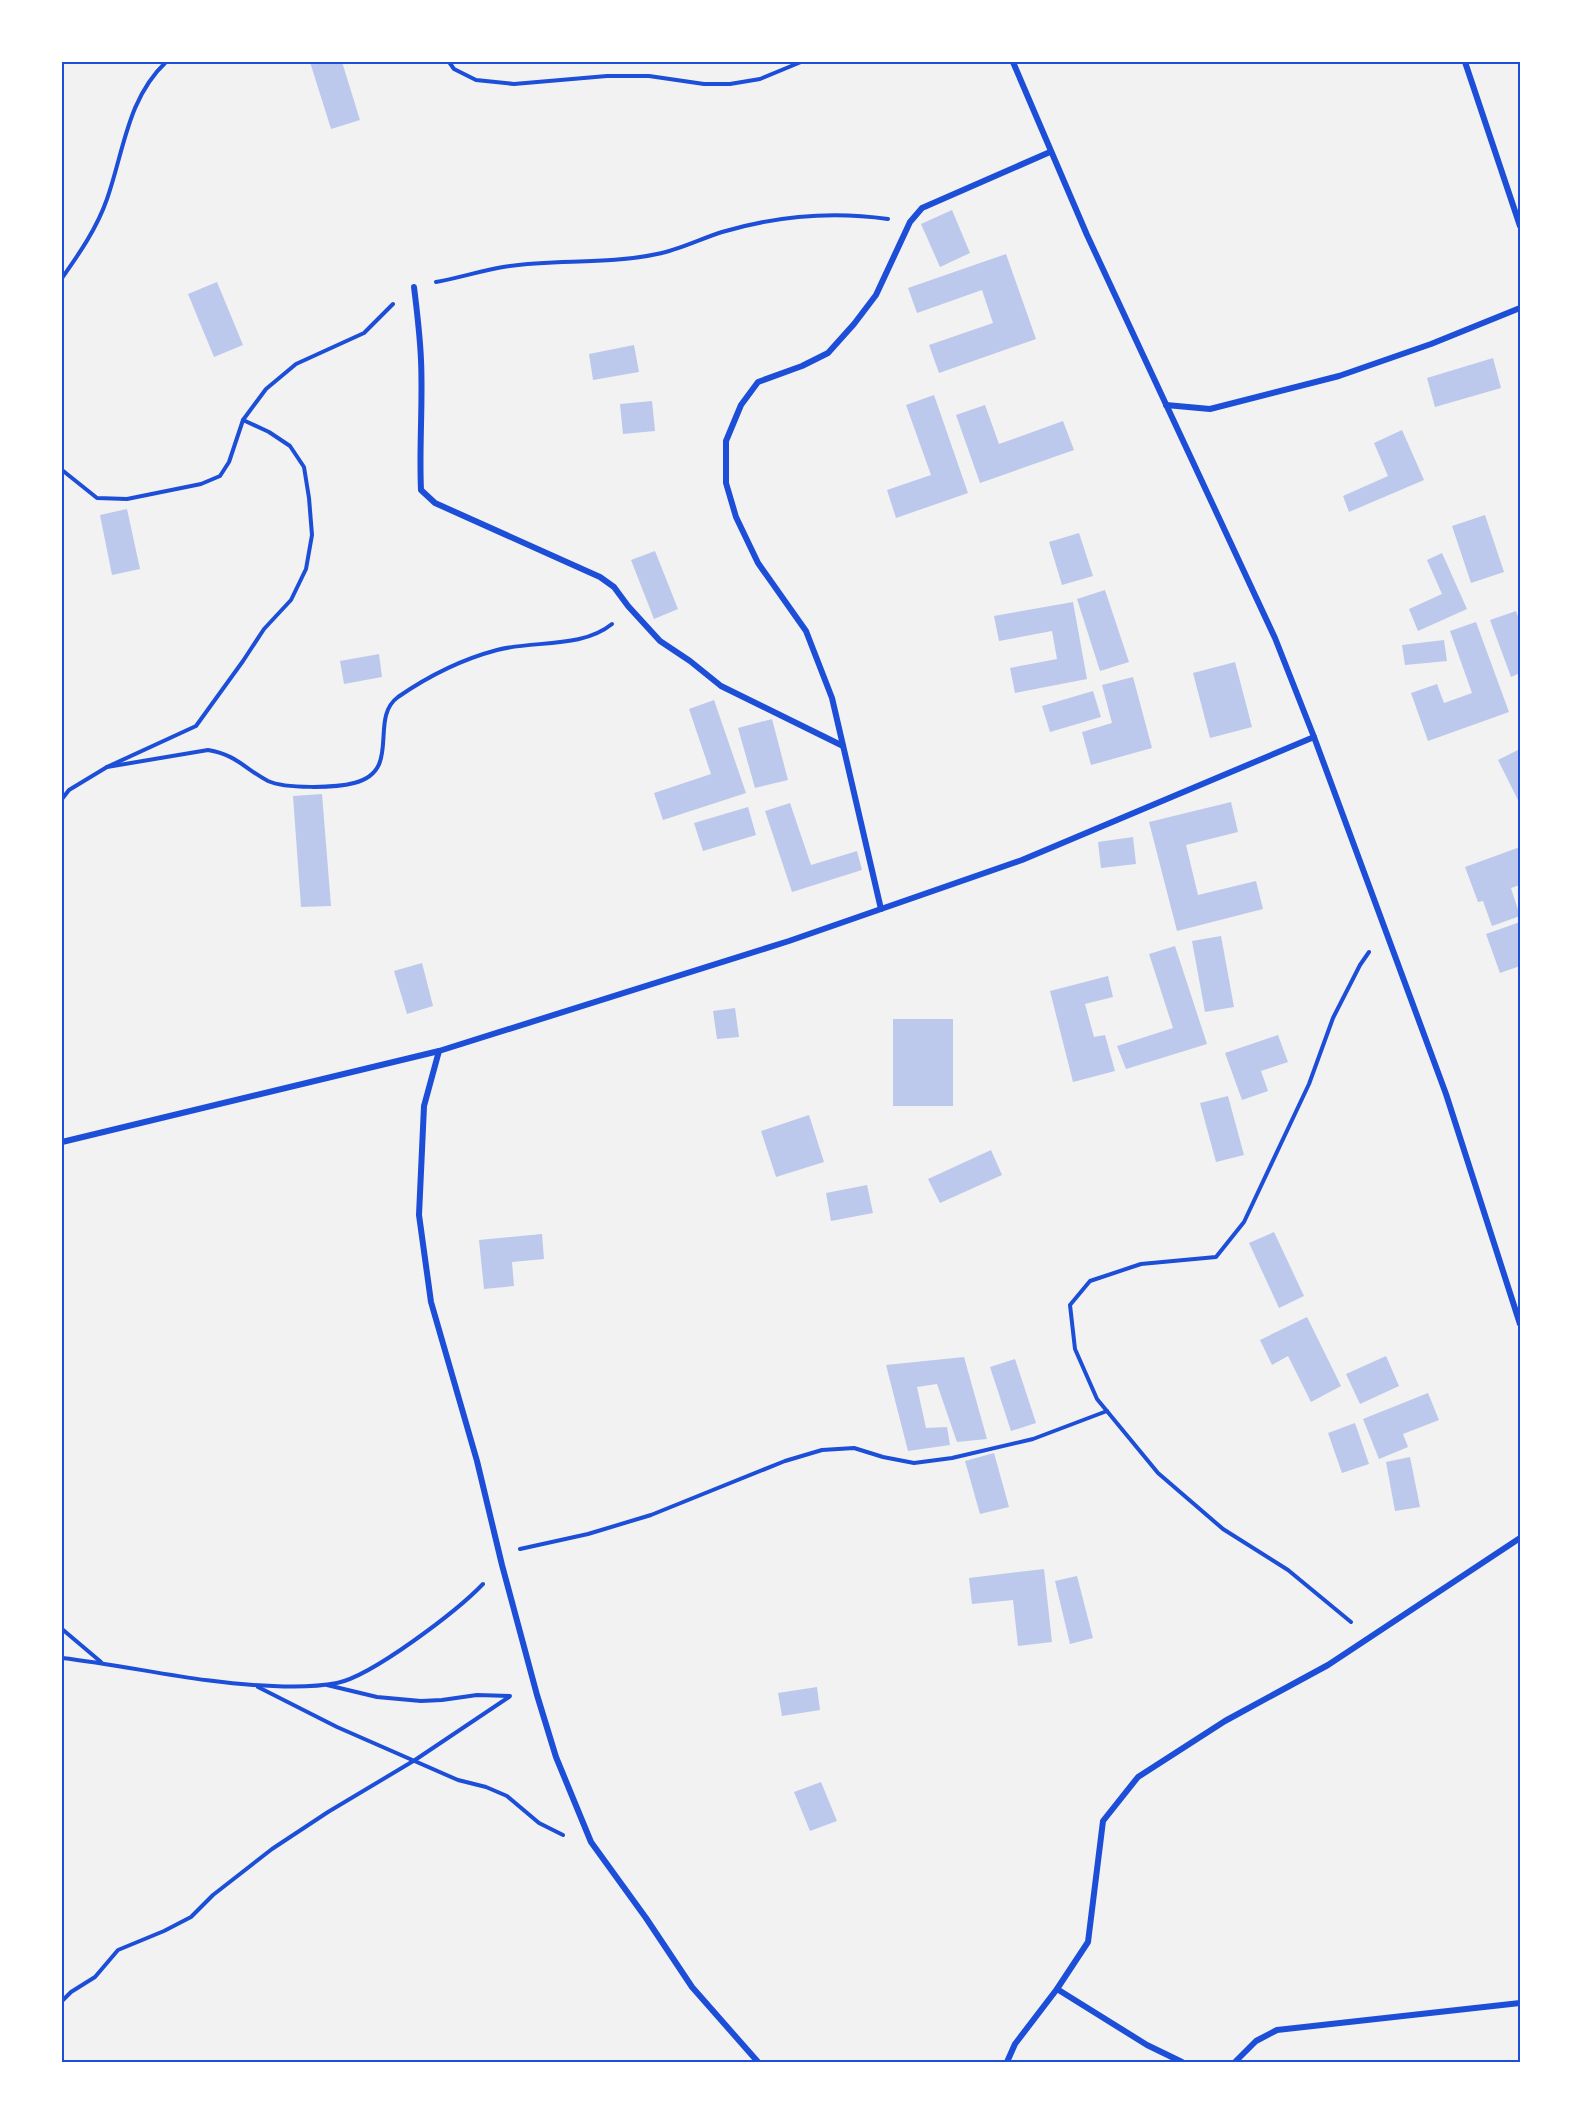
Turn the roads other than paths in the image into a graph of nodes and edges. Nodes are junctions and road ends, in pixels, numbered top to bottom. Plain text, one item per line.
1 (1013, 62) edge
2 (1465, 62) edge
3 (1050, 152) junction
4 (1521, 226) edge
5 (414, 286) road end
6 (1521, 308) edge
7 (1166, 405) junction
8 (1314, 737) junction
9 (843, 746) junction
10 (882, 909) junction
11 (439, 1051) junction
12 (62, 1142) edge
13 (1521, 1324) edge
14 (1521, 1538) edge
15 (1058, 1989) junction
16 (1521, 2003) edge
17 (758, 2062) edge
18 (1007, 2062) edge
19 (1182, 2062) edge
20 (1234, 2062) edge

1 - 3 street
2 - 4 street
3 - 7 street
3 - 9 street
5 - 9 street
6 - 7 street
7 - 8 street
8 - 10 street
8 - 13 street
9 - 10 street
10 - 11 street
11 - 12 street
11 - 17 street
14 - 15 street
15 - 18 street
15 - 19 street
16 - 20 street

